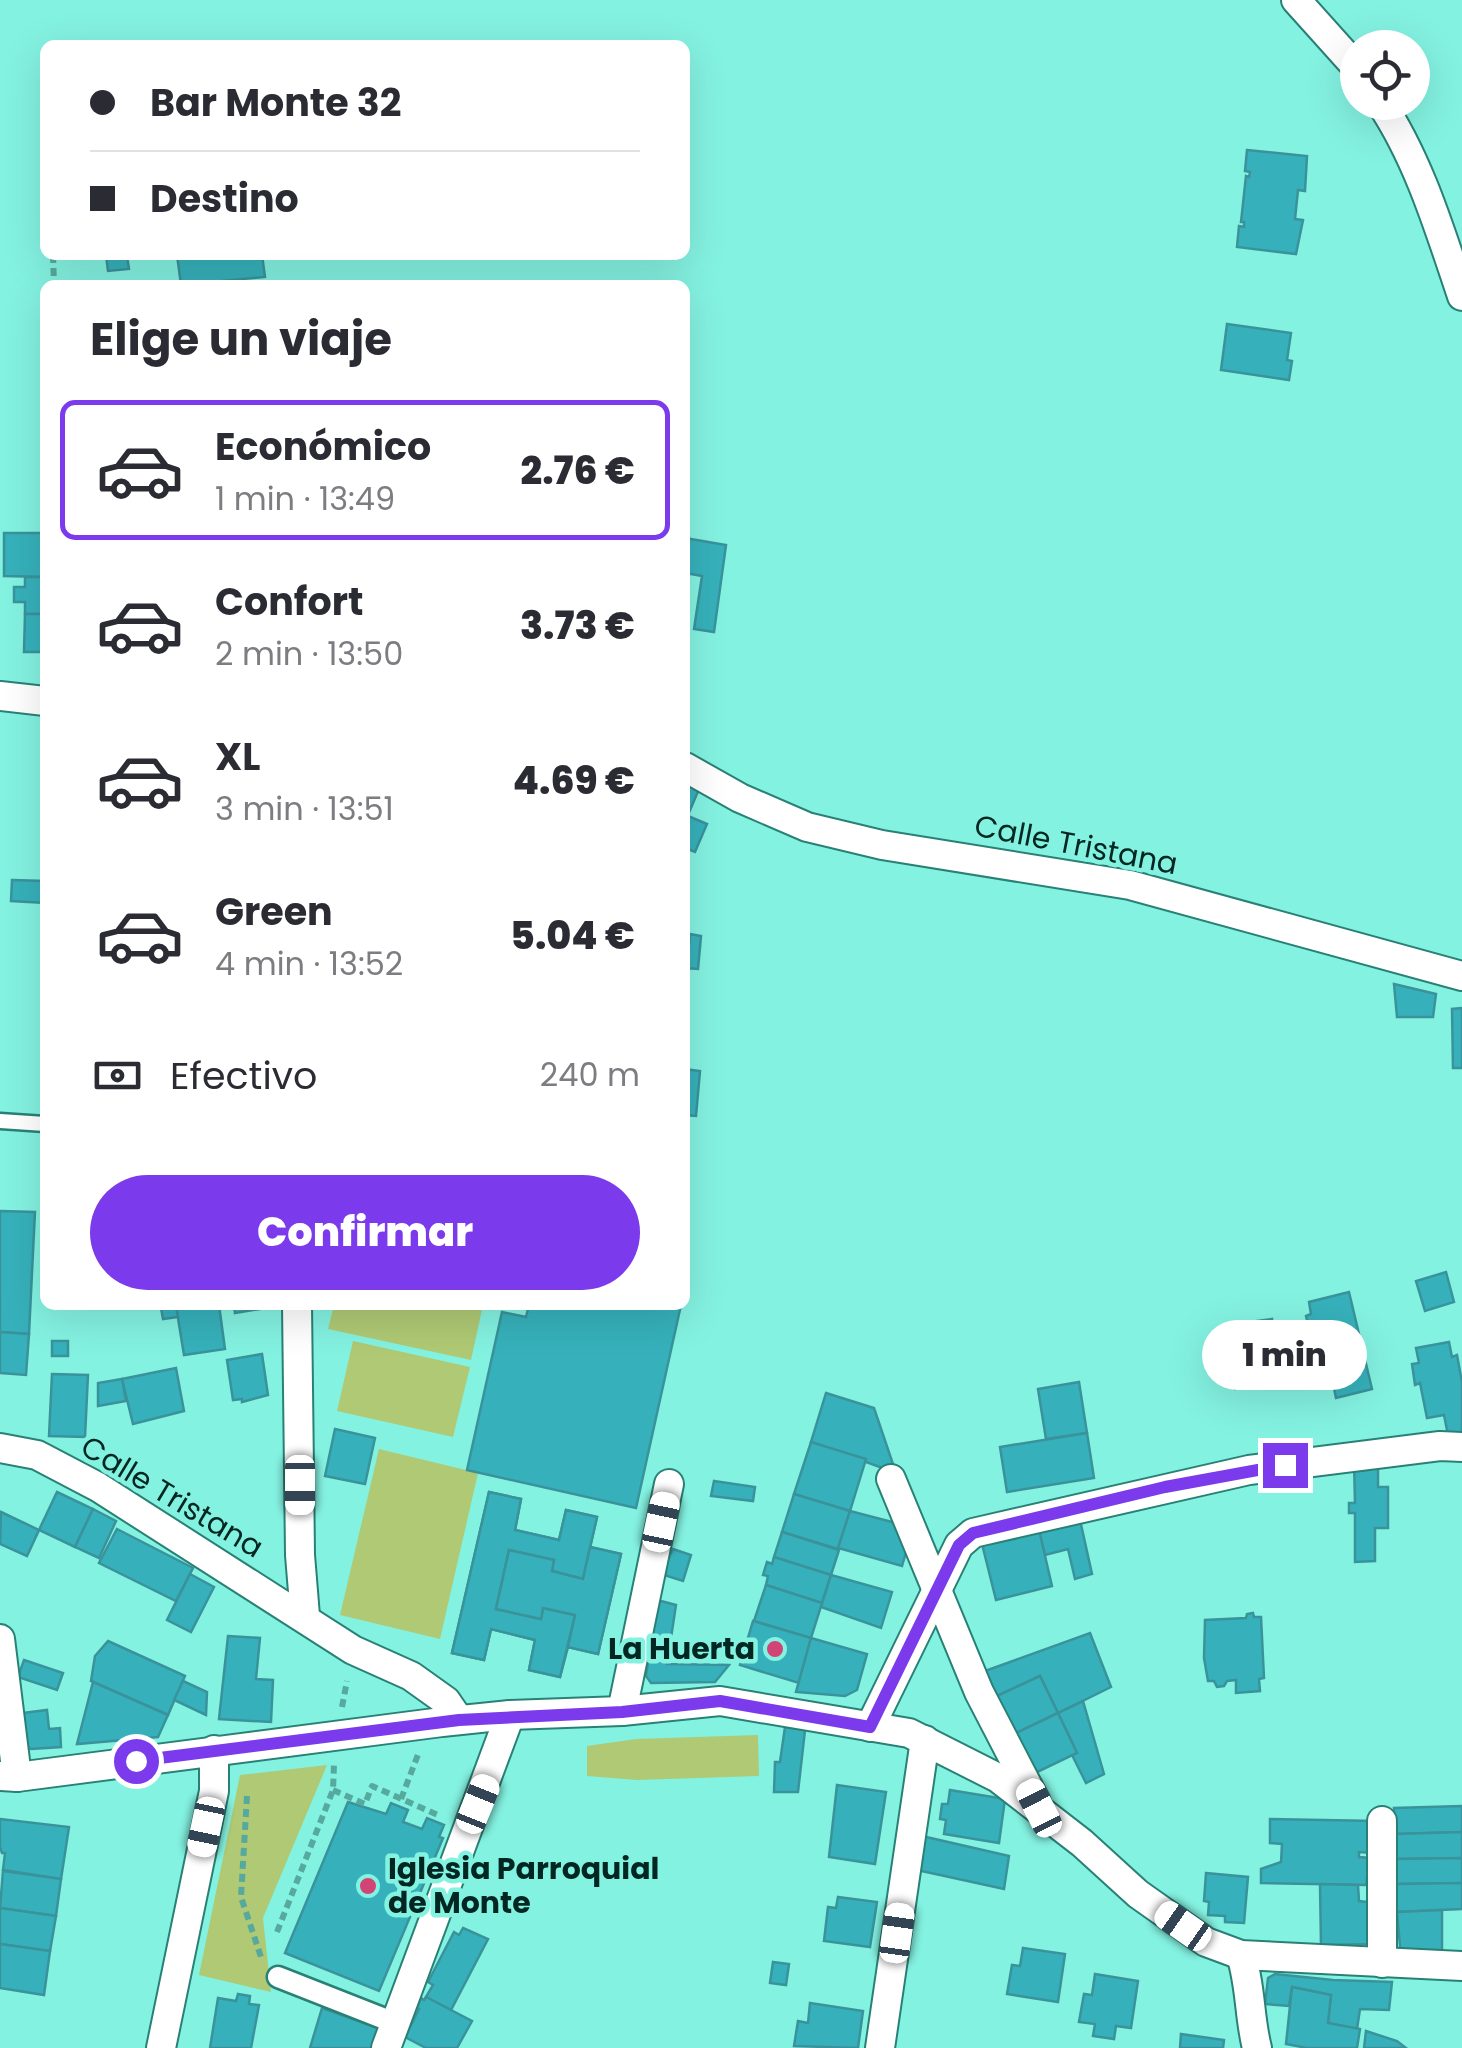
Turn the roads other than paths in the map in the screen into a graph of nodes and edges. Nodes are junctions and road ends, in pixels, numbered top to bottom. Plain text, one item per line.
1 (1296, 0) edge
2 (1340, 49) edge
3 (1392, 120) edge
4 (1462, 296) edge
5 (0, 696) edge
6 (40, 700) edge
7 (690, 770) edge
8 (1462, 976) edge
9 (0, 1121) edge
10 (40, 1124) edge
11 (297, 1310) edge
12 (0, 1448) edge
13 (1462, 1448) edge
14 (891, 1480) dead end
15 (669, 1484) dead end
16 (936, 1594) junction
17 (305, 1616) junction
18 (0, 1639) edge
19 (622, 1712) junction
20 (510, 1715) junction
21 (445, 1721) junction
22 (870, 1727) junction
23 (925, 1740) junction
24 (214, 1750) junction
25 (9, 1776) edge
26 (1039, 1808) junction
27 (1382, 1822) dead end
28 (1241, 1955) junction
29 (1382, 1963) junction
30 (1462, 1966) edge
31 (278, 1976) road end
32 (390, 2036) edge
33 (161, 2048) edge
34 (880, 2048) edge
35 (1258, 2048) edge

1 - 2 street
3 - 4 street
5 - 6 street
7 - 8 street, Calle Tristana
9 - 10 lane
11 - 17 street, Calle Tristana
12 - 17 street, Calle Tristana
13 - 16 street
14 - 16 street
15 - 19 street
16 - 22 street
16 - 26 street
17 - 21 street, Calle Tristana
18 - 25 street
19 - 20 street
19 - 22 street
20 - 21 street
20 - 32 street
21 - 24 street
22 - 23 street
23 - 26 street
23 - 34 street
24 - 25 street
24 - 33 street
26 - 28 street
27 - 29 street
28 - 29 street
28 - 35 street
29 - 30 street
31 - 32 street

